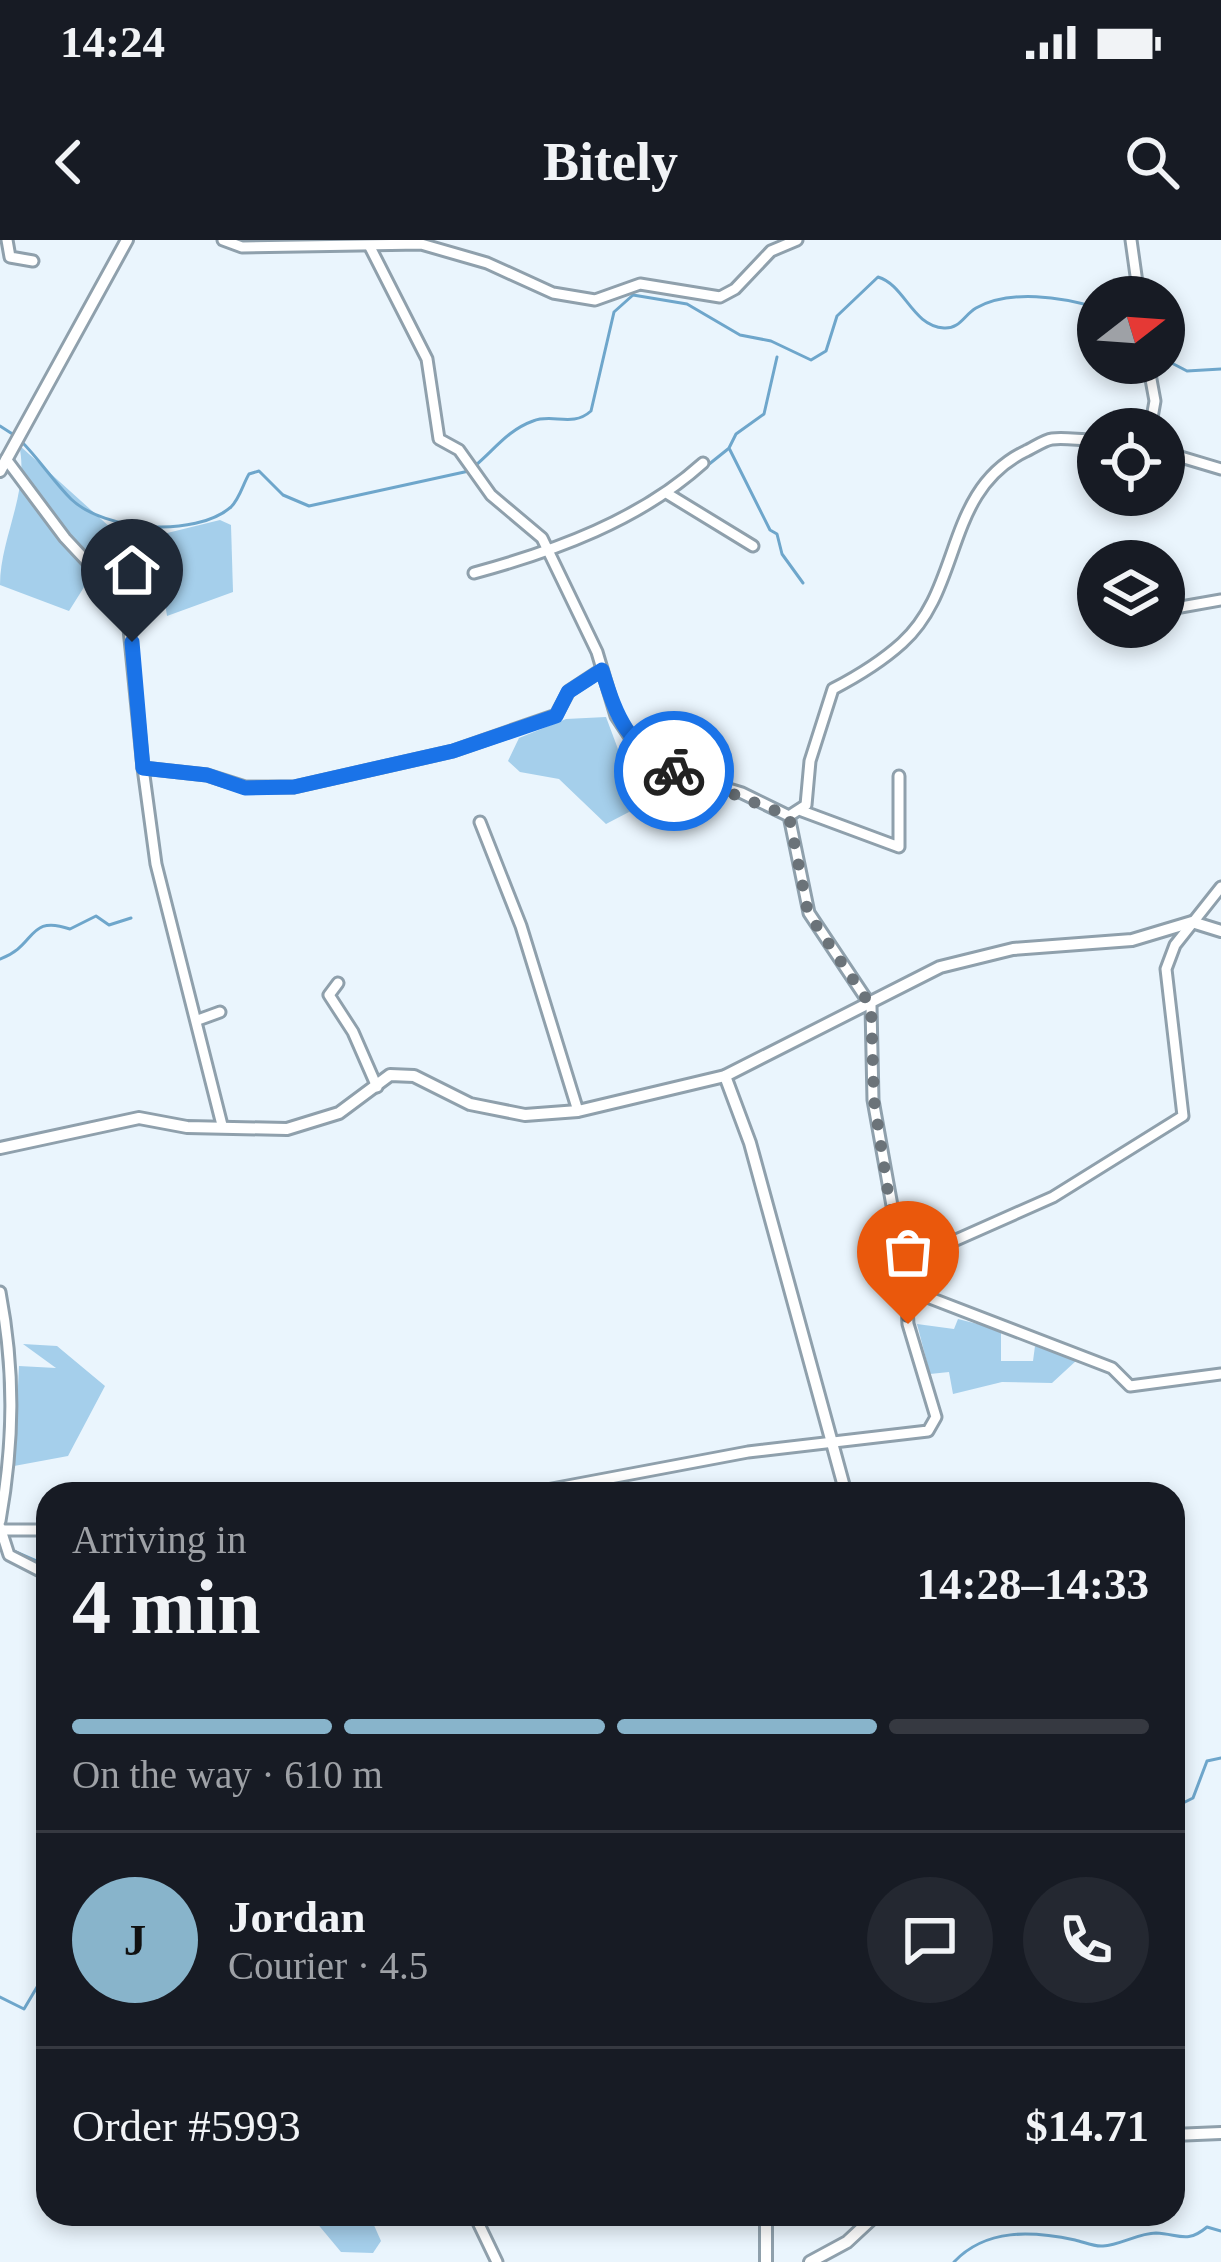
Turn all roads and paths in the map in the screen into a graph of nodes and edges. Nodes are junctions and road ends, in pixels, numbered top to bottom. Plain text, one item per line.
1 (7, 240) edge
2 (128, 240) edge
3 (223, 240) edge
4 (796, 240) edge
5 (1131, 240) edge
6 (370, 247) junction
7 (33, 261) dead end
8 (1136, 276) edge
9 (1077, 440) edge
10 (1185, 458) edge
11 (703, 463) dead end
12 (3, 465) edge
13 (1221, 469) edge
14 (668, 494) junction
15 (754, 546) dead end
16 (550, 552) junction
17 (474, 573) dead end
18 (1221, 600) edge
19 (1185, 606) edge
20 (602, 670) junction
21 (143, 768) junction
22 (899, 776) dead end
23 (802, 811) junction
24 (789, 816) junction
25 (480, 822) dead end
26 (1221, 887) edge
27 (1192, 922) junction
28 (1221, 931) edge
29 (338, 983) dead end
30 (867, 1003) junction
31 (220, 1012) dead end
32 (198, 1020) junction
33 (725, 1076) junction
34 (377, 1087) junction
35 (578, 1111) junction
36 (222, 1125) junction
37 (0, 1148) edge
38 (902, 1264) junction
39 (904, 1288) junction
40 (0, 1292) edge
41 (1221, 1374) edge
42 (834, 1446) junction
43 (589, 1482) edge
44 (843, 1482) edge
45 (0, 1527) edge
46 (36, 1529) edge
47 (36, 1569) edge
48 (1221, 2133) edge
49 (1185, 2134) edge
50 (479, 2226) edge
51 (766, 2226) edge
52 (864, 2226) edge
53 (497, 2262) edge
54 (766, 2262) edge
55 (810, 2262) edge

1 - 7 street
2 - 12 street
3 - 6 street
4 - 6 street
5 - 8 street
6 - 16 street
9 - 23 street
10 - 13 street
11 - 14 street
12 - 21 street
14 - 15 street
14 - 16 street
16 - 17 street
16 - 20 street
18 - 19 street
20 - 21 street
20 - 24 street
21 - 32 street
22 - 23 street
23 - 24 street
24 - 30 street
25 - 35 street
26 - 27 street
27 - 28 street
27 - 30 street
27 - 38 street
29 - 34 street
30 - 33 street
30 - 38 street
31 - 32 street
32 - 36 street
33 - 35 street
33 - 42 street
34 - 35 street
34 - 36 street
36 - 37 street
38 - 39 street
39 - 41 street
39 - 42 street
40 - 45 street
42 - 43 street
42 - 44 street
45 - 46 street
45 - 47 street
48 - 49 street
50 - 53 street
51 - 54 street
52 - 55 street

